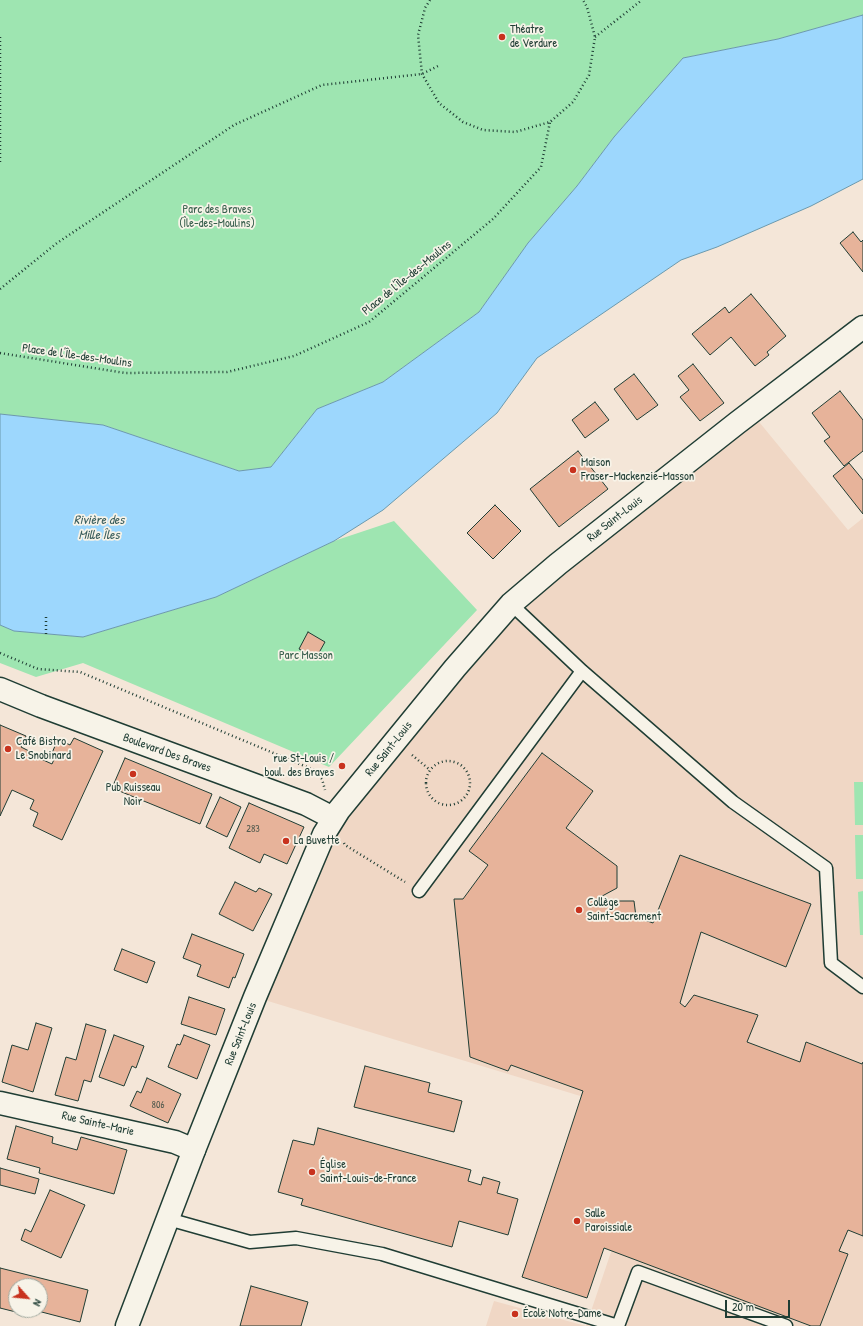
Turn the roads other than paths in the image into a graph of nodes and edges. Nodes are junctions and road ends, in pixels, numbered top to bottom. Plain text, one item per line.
1 (863, 327) edge
2 (511, 604) junction
3 (582, 671) junction
4 (0, 689) edge
5 (334, 818) junction
6 (419, 891) road end
7 (863, 987) edge
8 (0, 1103) edge
9 (194, 1150) junction
10 (168, 1219) junction
11 (127, 1326) edge
12 (786, 1326) edge

1 - 2 main road, Rue Saint-Louis
2 - 3 lane
2 - 5 main road, Rue Saint-Louis
3 - 6 lane
3 - 7 lane
4 - 5 main road, Boulevard Des Braves
5 - 9 main road, Rue Saint-Louis
8 - 9 main road, Rue Sainte-Marie
9 - 10 main road, Rue Saint-Louis
10 - 11 main road, Rue Saint-Louis
10 - 12 lane

